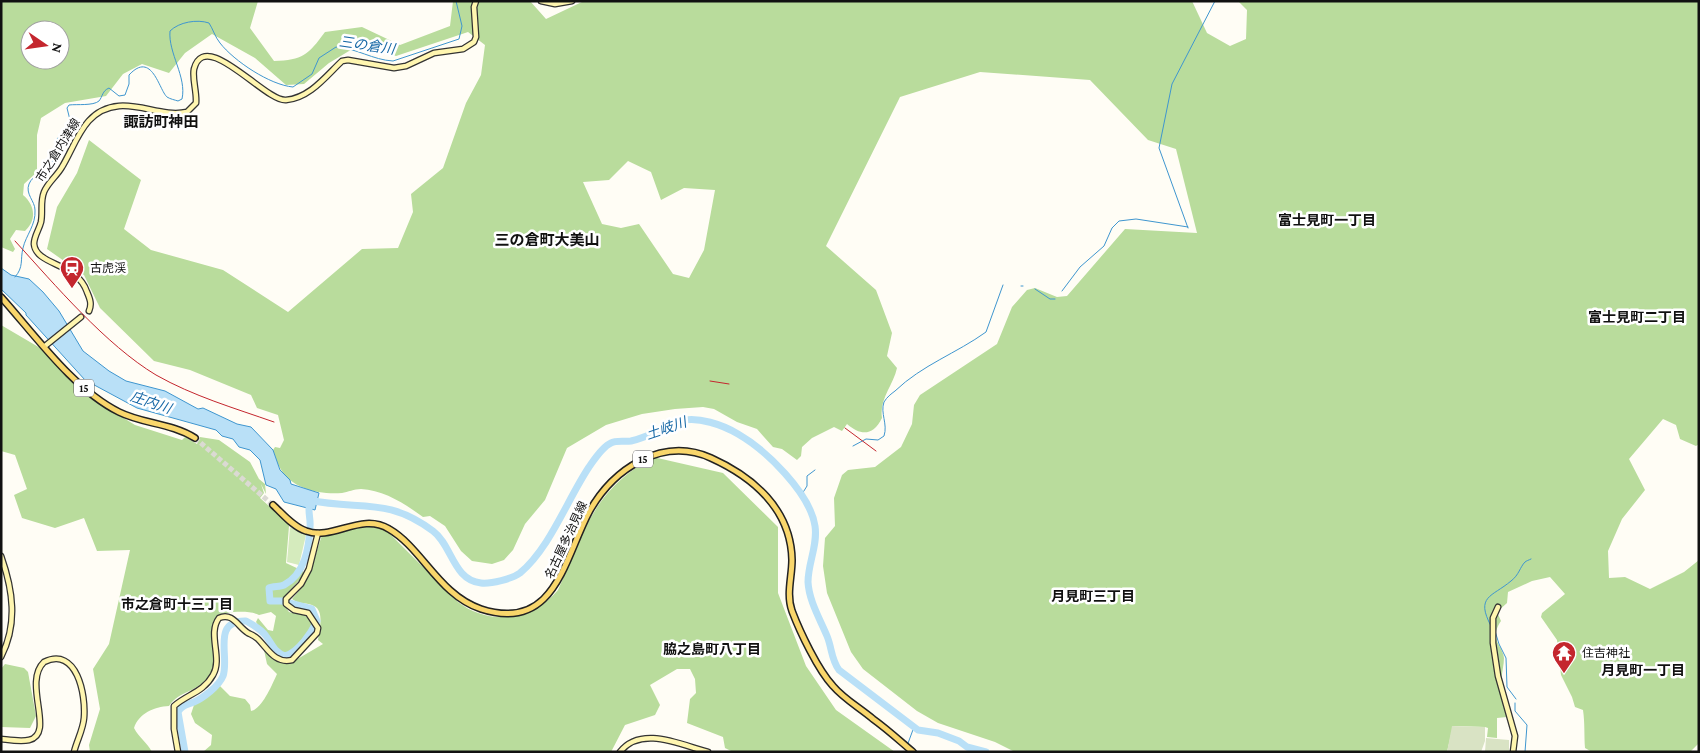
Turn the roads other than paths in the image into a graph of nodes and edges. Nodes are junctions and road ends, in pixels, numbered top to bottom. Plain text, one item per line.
1 (476, 1) edge
2 (541, 1) edge
3 (572, 1) edge
4 (1, 297) edge
5 (88, 311) dead end
6 (80, 318) dead end
7 (47, 345) junction
8 (195, 438) tunnel mouth
9 (273, 505) tunnel mouth
10 (316, 533) junction
11 (1, 556) edge
12 (1498, 607) dead end
13 (1, 657) edge
14 (1, 739) edge
15 (74, 752) edge
16 (178, 752) edge
17 (620, 752) edge
18 (708, 752) edge
19 (914, 752) edge
20 (1513, 752) edge

1 - 5 main road, 市之倉内津線
2 - 3 main road
4 - 7 main road, 15
6 - 7 main road
7 - 8 main road, 15
9 - 10 main road, 名古屋多治見線 / 15
10 - 16 main road
10 - 19 main road, 名古屋多治見線 / 15
11 - 13 main road
12 - 20 main road
14 - 15 main road
17 - 18 main road

